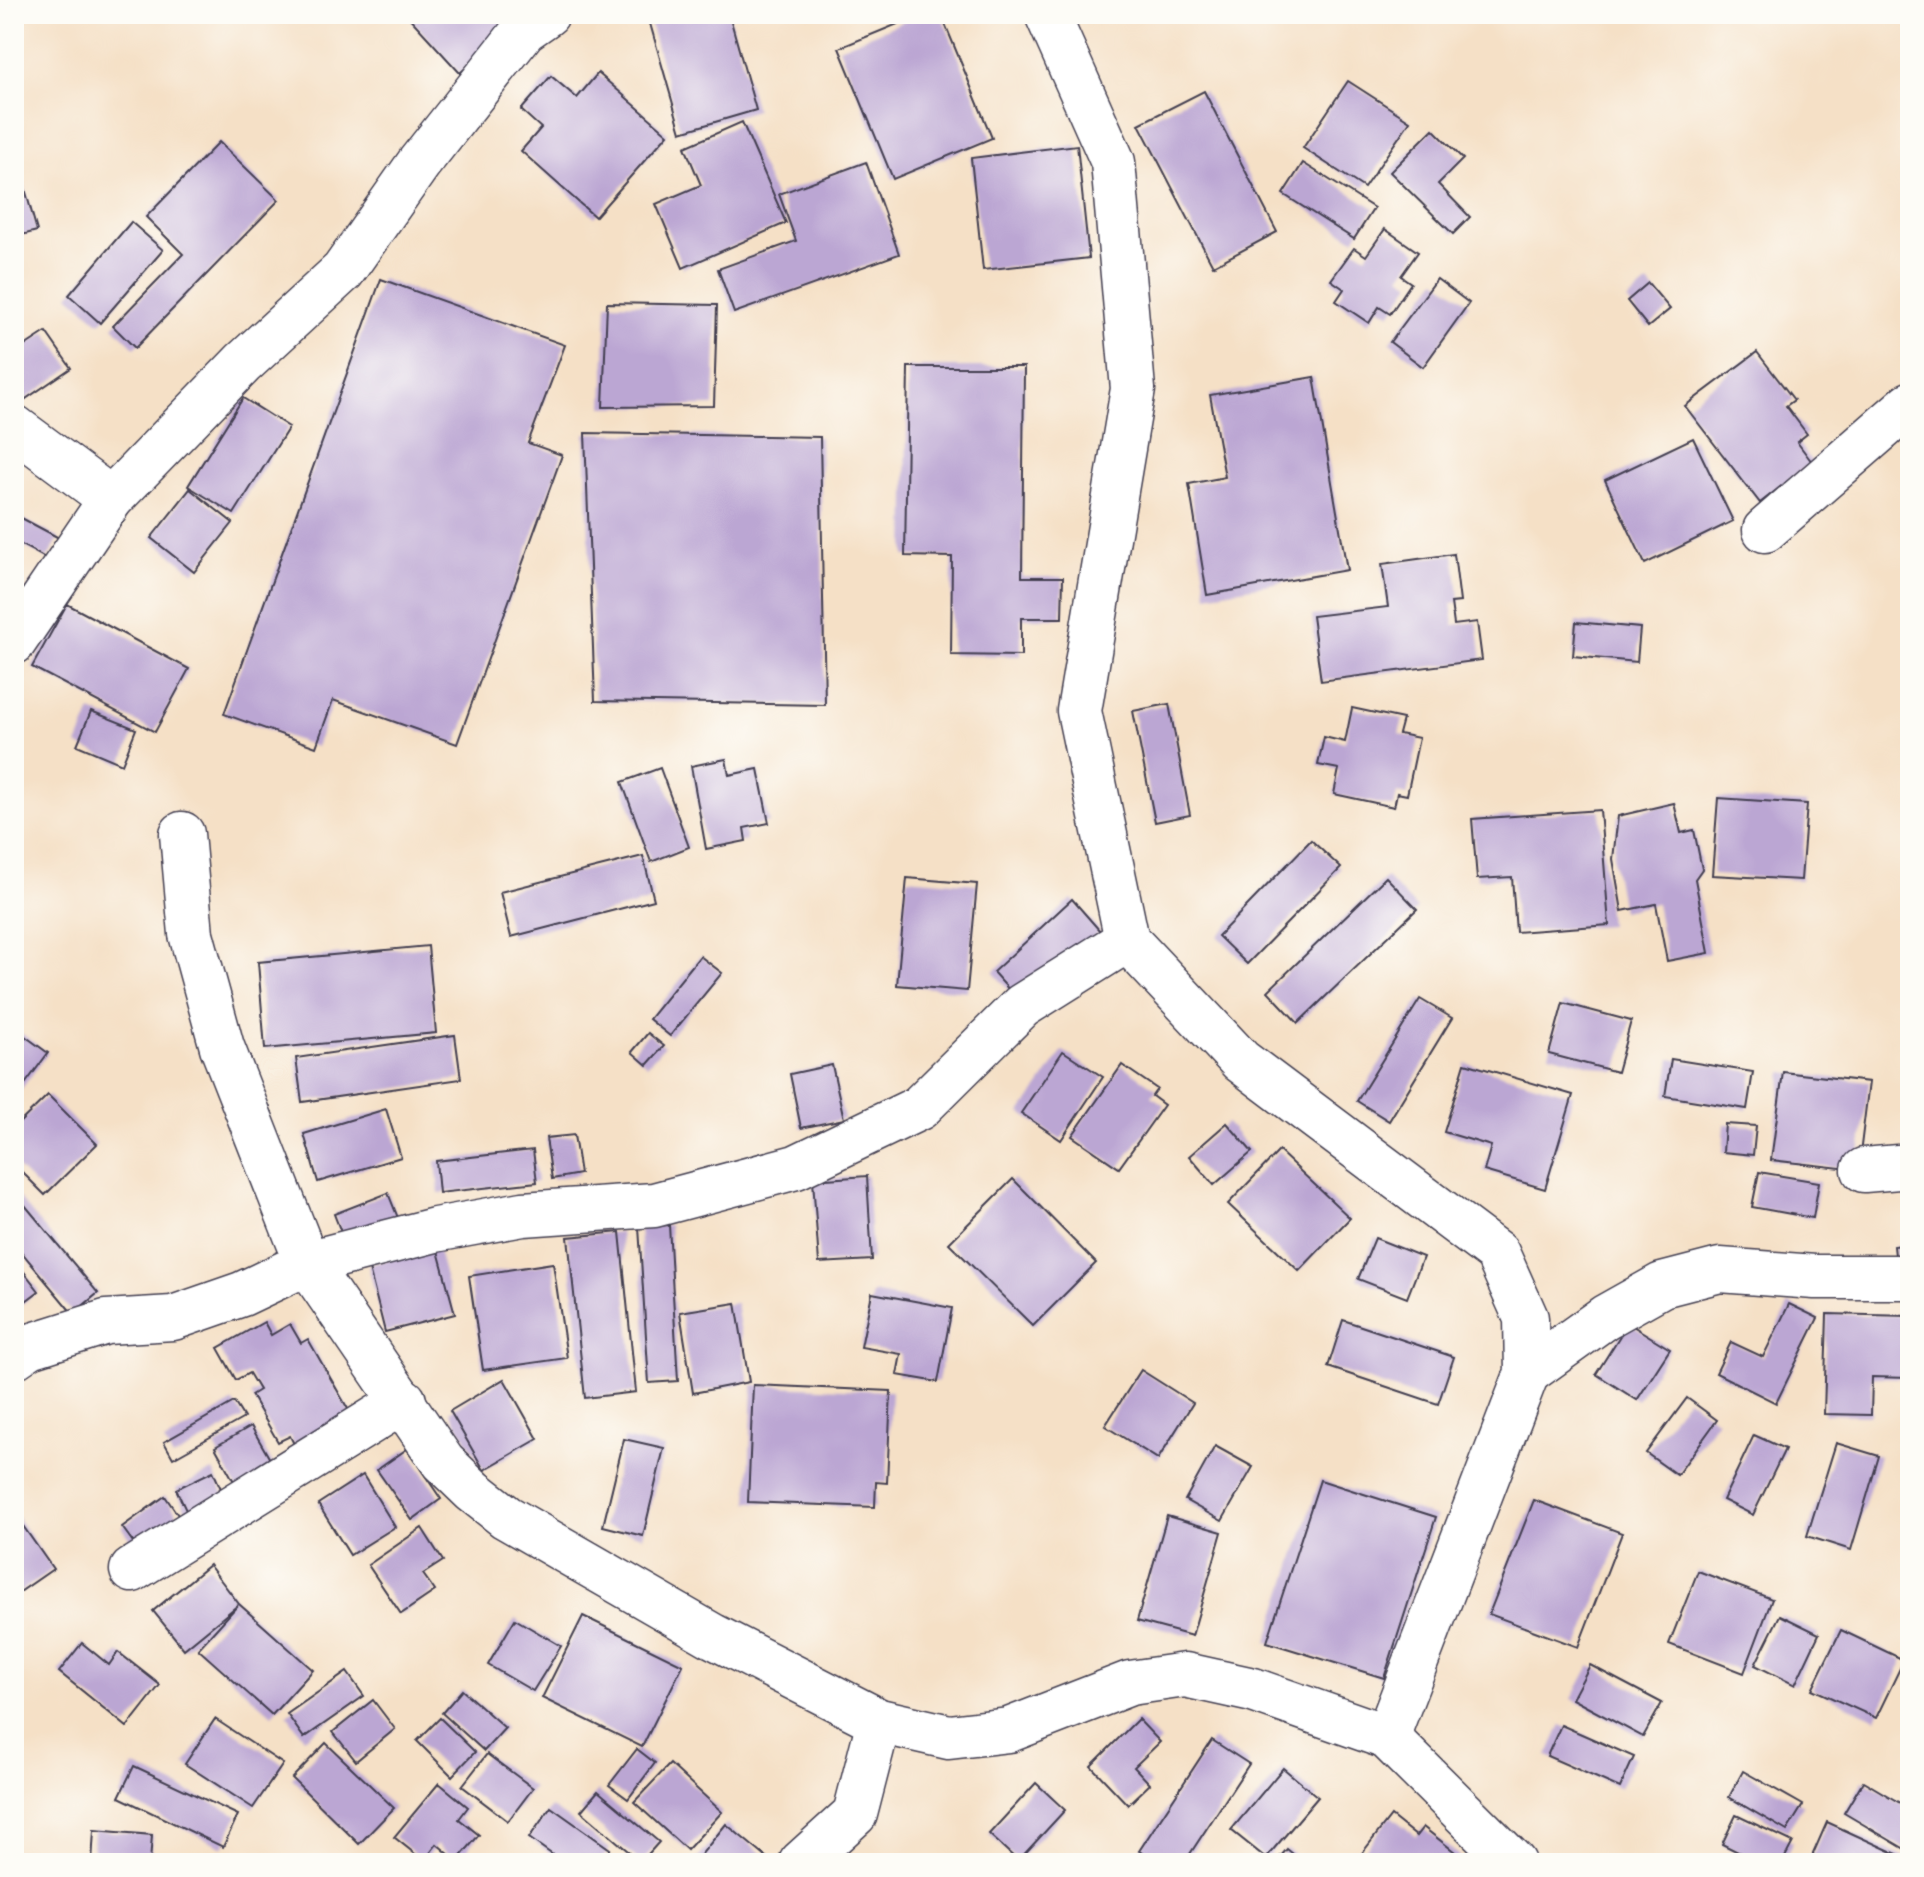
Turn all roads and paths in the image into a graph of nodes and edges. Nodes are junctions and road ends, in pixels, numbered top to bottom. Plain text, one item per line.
1 (1047, 14) edge
2 (528, 19) edge
3 (1910, 404) edge
4 (14, 427) edge
5 (111, 499) junction
6 (1765, 530) dead end
7 (14, 642) edge
8 (182, 834) dead end
9 (1127, 940) junction
10 (1910, 1166) edge
11 (1864, 1170) dead end
12 (307, 1263) junction
13 (1910, 1277) edge
14 (14, 1357) edge
15 (1527, 1373) junction
16 (404, 1401) junction
17 (132, 1570) dead end
18 (879, 1721) junction
19 (1387, 1737) junction
20 (801, 1863) edge
21 (1514, 1863) edge

1 - 9 street
2 - 5 street
3 - 6 street
4 - 5 street
5 - 7 street
8 - 12 street
9 - 12 street
9 - 15 street
10 - 11 street
12 - 14 street
12 - 16 street
13 - 15 street
15 - 19 street
16 - 17 street
16 - 18 street
18 - 19 street
18 - 20 street
19 - 21 street

